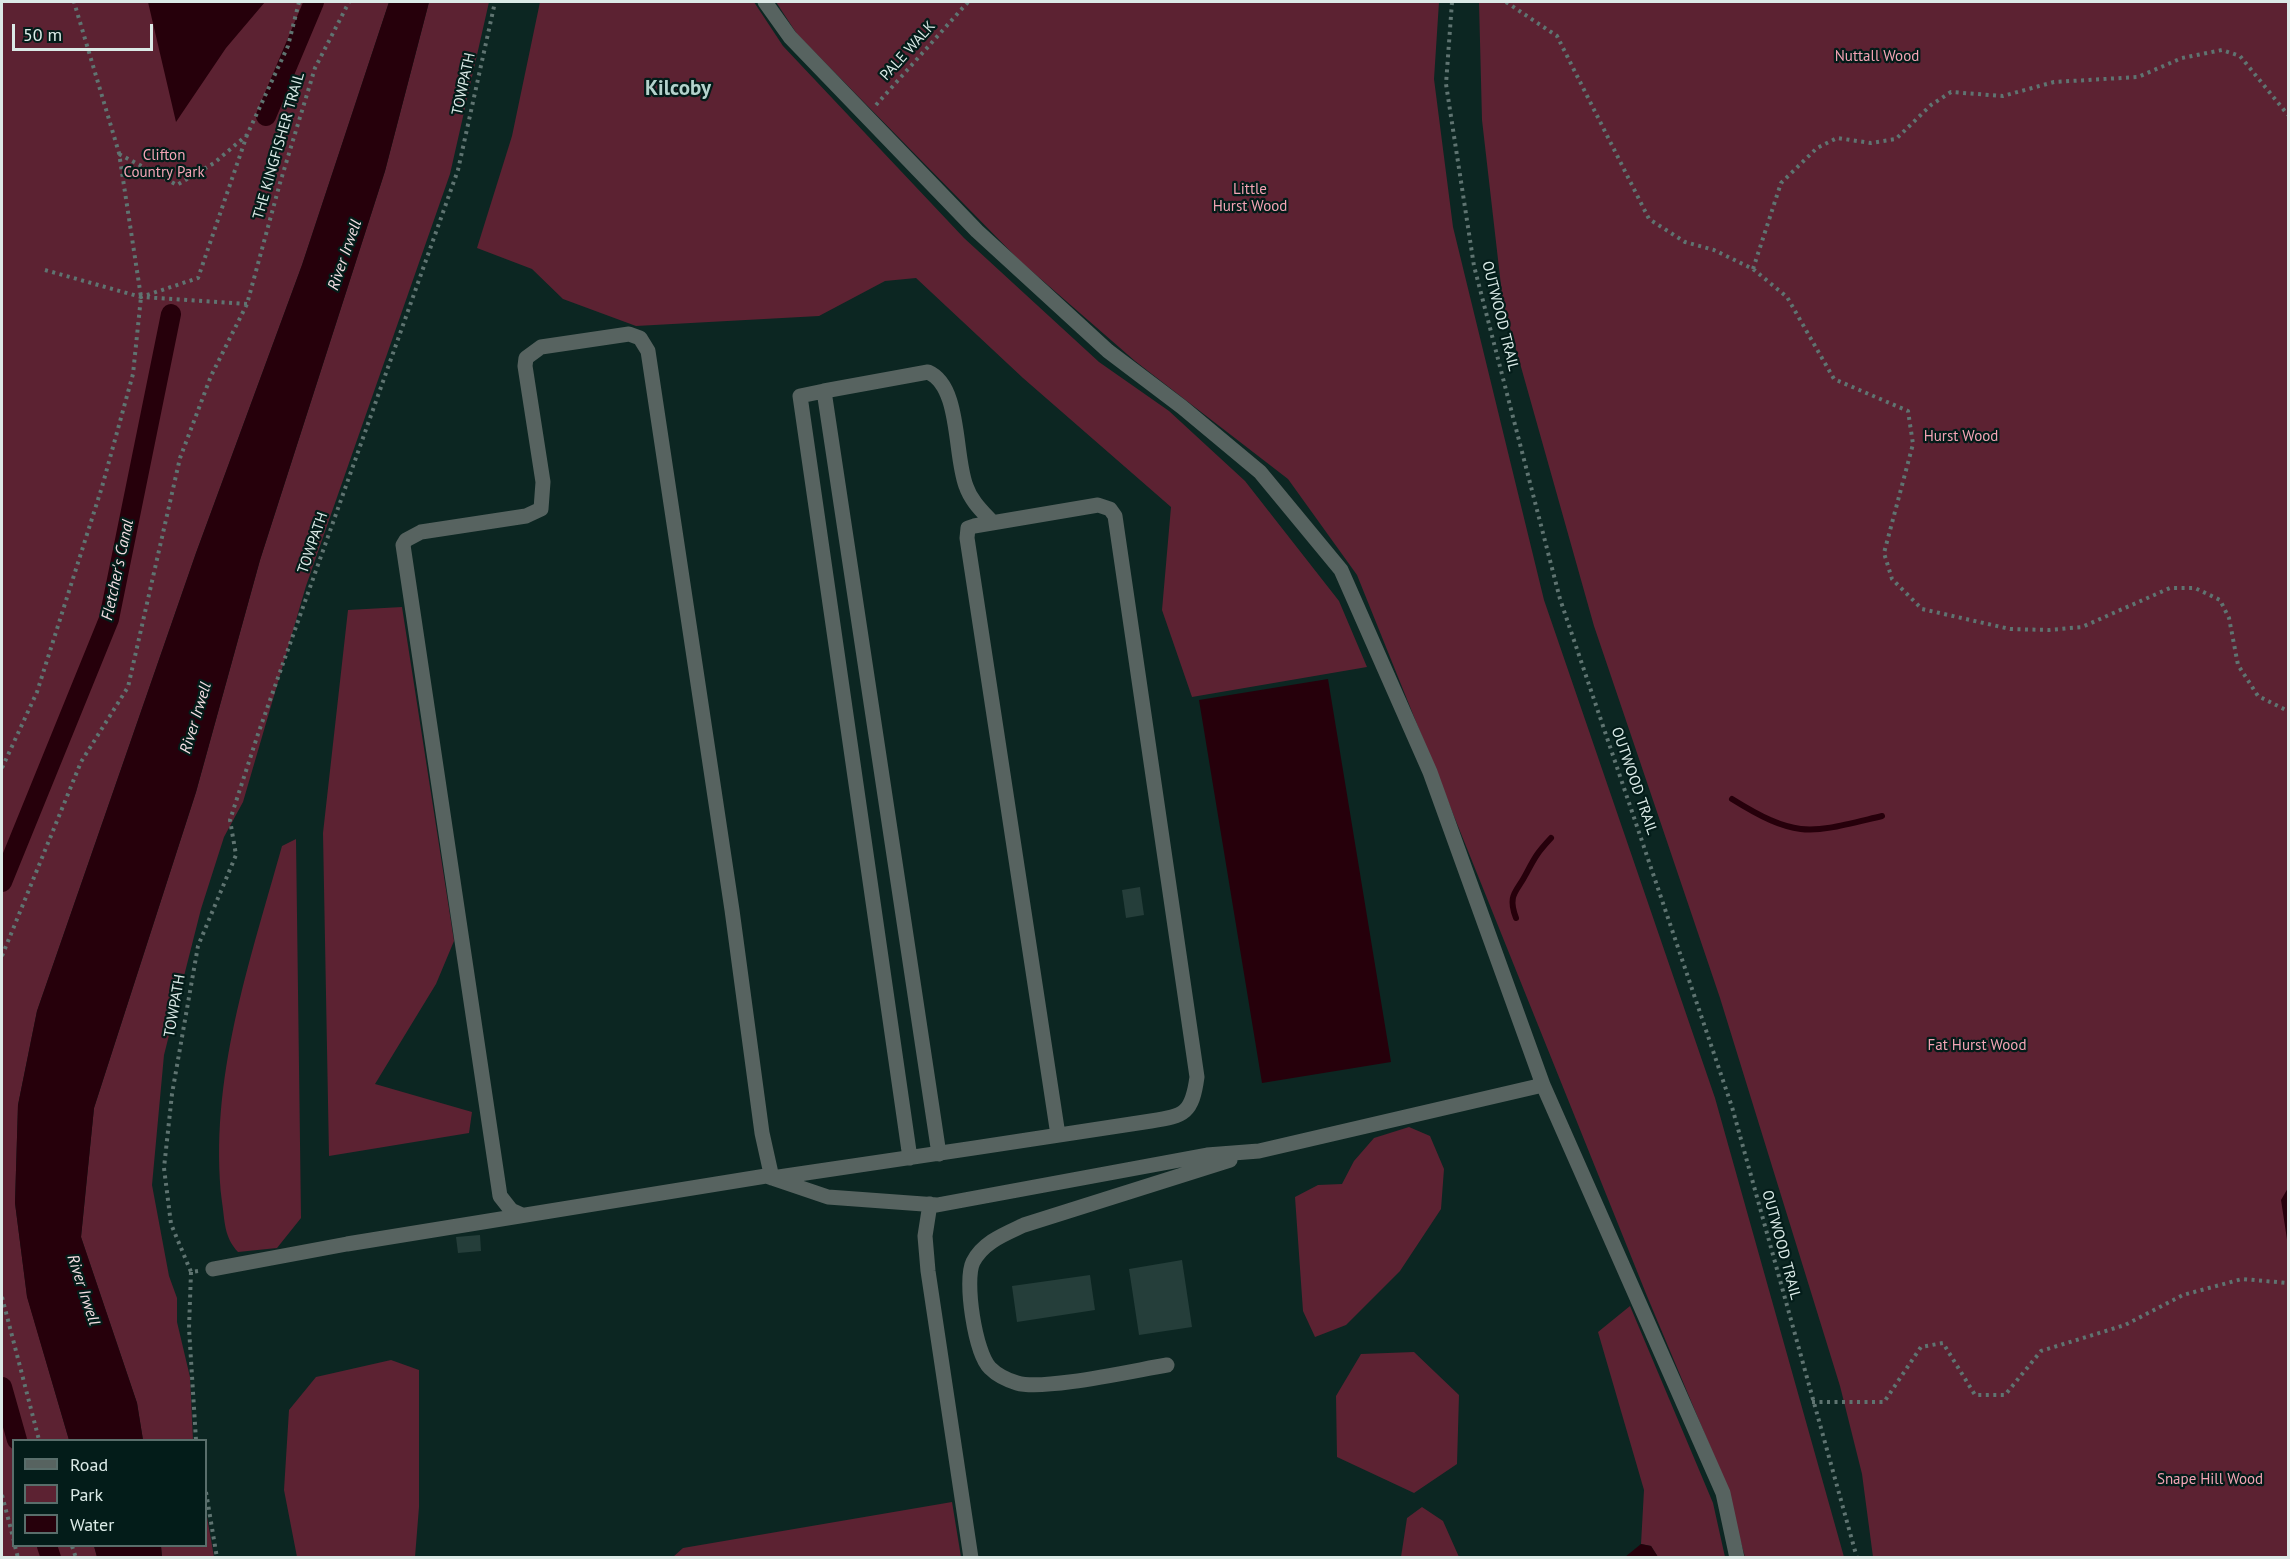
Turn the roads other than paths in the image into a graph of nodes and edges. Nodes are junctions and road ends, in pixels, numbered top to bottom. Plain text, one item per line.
1 (765, 2) edge
2 (824, 391) junction
3 (993, 523) junction
4 (1543, 1085) junction
5 (1058, 1136) junction
6 (1259, 1151) junction
7 (939, 1154) junction
8 (910, 1158) junction
9 (772, 1178) junction
10 (930, 1204) junction
11 (522, 1215) junction
12 (213, 1269) road end
13 (1167, 1365) dead end
14 (971, 1557) edge
15 (1737, 1557) edge

1 - 4 lane
2 - 3 lane
2 - 7 lane
2 - 8 lane
3 - 5 lane
3 - 5 lane
4 - 6 lane
4 - 15 lane
5 - 7 lane
6 - 10 lane
6 - 13 lane
7 - 8 lane
8 - 9 lane
9 - 10 lane
9 - 11 lane
9 - 11 lane
10 - 14 lane
11 - 12 lane

